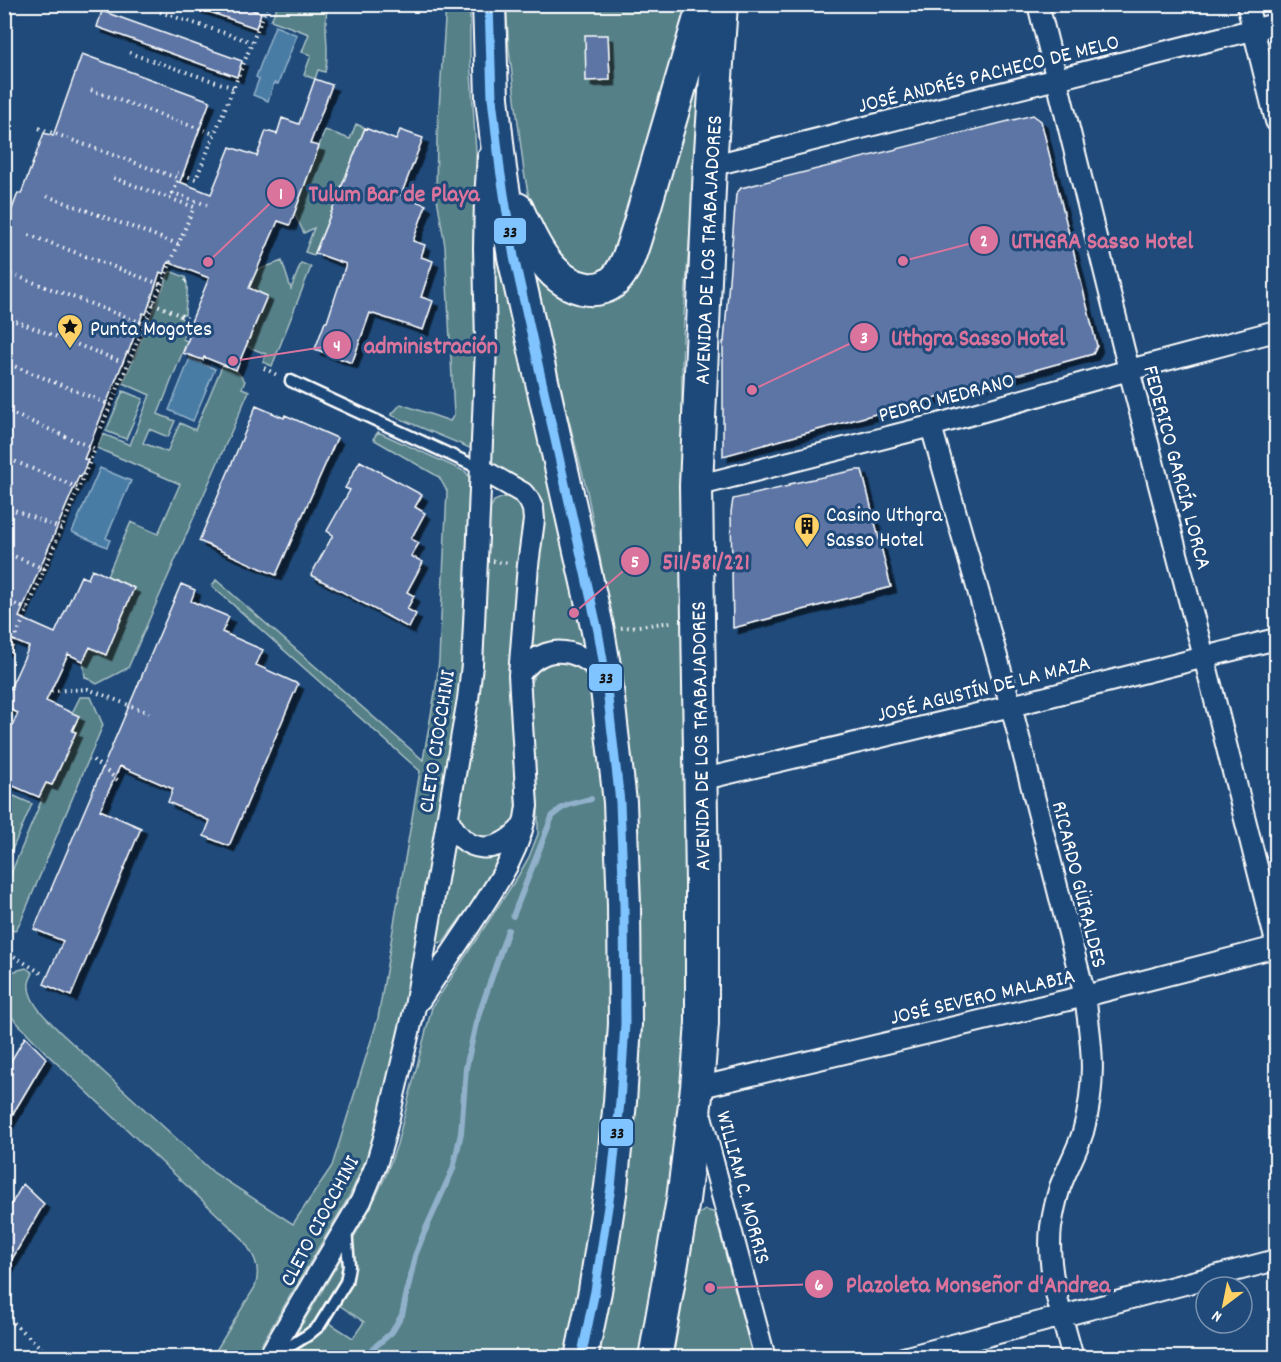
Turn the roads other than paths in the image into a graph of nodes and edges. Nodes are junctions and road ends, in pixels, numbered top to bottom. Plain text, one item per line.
1 (489, 4) edge
2 (704, 4) edge
3 (721, 4) edge
4 (1038, 4) edge
5 (1247, 4) edge
6 (1276, 24) edge
7 (1253, 30) junction
8 (1057, 80) junction
9 (492, 98) junction
10 (1276, 121) edge
11 (710, 166) junction
12 (500, 169) junction
13 (1276, 331) edge
14 (1129, 370) junction
15 (291, 381) dead end
16 (931, 426) junction
17 (481, 469) junction
18 (696, 486) junction
19 (1276, 639) edge
20 (1204, 657) junction
21 (605, 672) junction
22 (519, 675) junction
23 (1011, 706) junction
24 (700, 780) junction
25 (448, 818) junction
26 (525, 822) junction
27 (1276, 942) edge
28 (1276, 947) edge
29 (1084, 996) junction
30 (415, 1007) junction
31 (697, 1093) junction
32 (345, 1227) junction
33 (1276, 1260) edge
34 (1062, 1316) junction
35 (270, 1358) edge
36 (581, 1358) edge
37 (655, 1358) edge
38 (765, 1358) edge
39 (903, 1358) edge
40 (1073, 1358) edge

1 - 9 main road
2 - 12 main road
3 - 11 main road, AVENIDA DE LOS TRABAJADORES
4 - 8 street, FEDERICO GARCÍA LORCA
5 - 7 street
6 - 7 street, JOSÉ ANDRÉS PACHECO DE MELO
7 - 8 street, JOSÉ ANDRÉS PACHECO DE MELO
7 - 10 street
8 - 11 street, JOSÉ ANDRÉS PACHECO DE MELO
8 - 14 street, FEDERICO GARCÍA LORCA
9 - 12 main road
9 - 17 street, CLETO CIOCCHINI
11 - 18 main road, AVENIDA DE LOS TRABAJADORES
12 - 21 main road
13 - 14 street, PEDRO MEDRANO
14 - 16 street, PEDRO MEDRANO
14 - 20 street, FEDERICO GARCÍA LORCA
15 - 17 lane
16 - 18 street, PEDRO MEDRANO
16 - 23 street, RICARDO GÜIRALDES
17 - 22 street
17 - 25 street, CLETO CIOCCHINI
18 - 24 main road, AVENIDA DE LOS TRABAJADORES
19 - 20 street, JOSÉ AGUSTÍN DE LA MAZA
20 - 23 street, JOSÉ AGUSTÍN DE LA MAZA
20 - 27 street, FEDERICO GARCÍA LORCA
21 - 22 street
21 - 36 main road
22 - 26 street
23 - 24 street, JOSÉ AGUSTÍN DE LA MAZA
23 - 29 street, RICARDO GÜIRALDES
24 - 31 main road, AVENIDA DE LOS TRABAJADORES
25 - 26 street
25 - 30 street, CLETO CIOCCHINI
26 - 30 street
28 - 29 street, JOSÉ SEVERO MALABIA
29 - 31 street, JOSÉ SEVERO MALABIA
29 - 34 street, RICARDO GÜIRALDES
30 - 32 street, CLETO CIOCCHINI
31 - 37 main road, AVENIDA DE LOS TRABAJADORES
31 - 38 street, WILLIAM C. MORRIS
32 - 35 street, CLETO CIOCCHINI
32 - 35 lane
33 - 34 street
34 - 39 street
34 - 40 street, RICARDO GÜIRALDES

